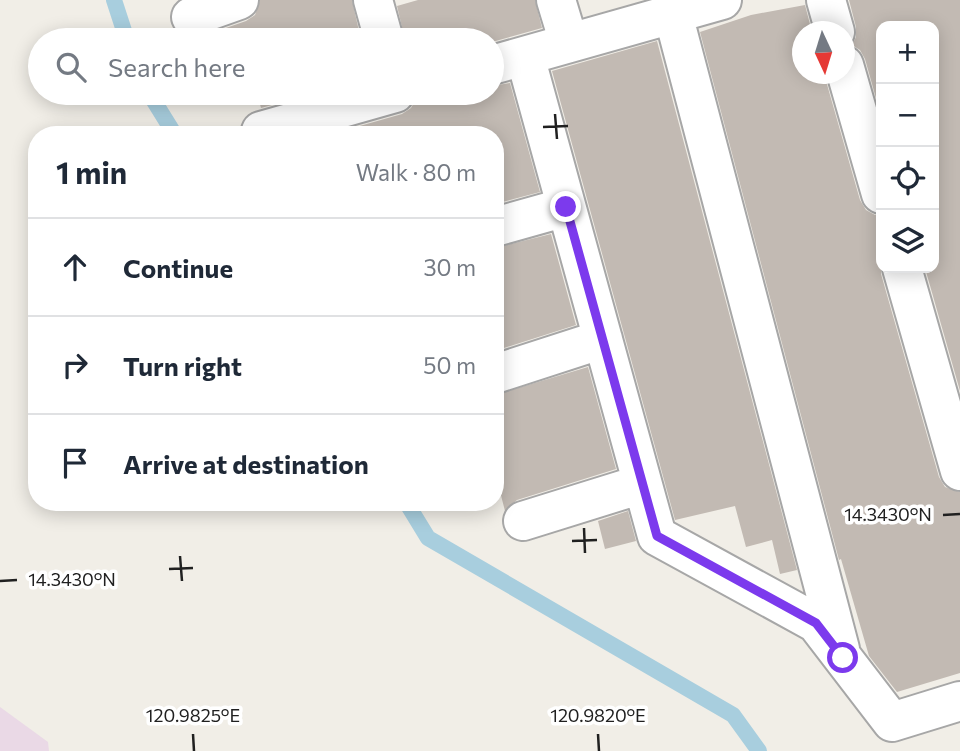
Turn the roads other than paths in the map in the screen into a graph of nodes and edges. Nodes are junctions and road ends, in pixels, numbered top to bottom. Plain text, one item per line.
1 (239, 0) edge
2 (373, 0) edge
3 (556, 0) edge
4 (826, 0) edge
5 (714, 1) edge
6 (673, 15) junction
7 (191, 16) dead end
8 (832, 21) edge
9 (381, 28) edge
10 (569, 43) junction
11 (508, 60) edge
12 (850, 84) edge
13 (353, 105) edge
14 (279, 126) edge
15 (876, 176) edge
16 (566, 207) junction
17 (504, 224) edge
18 (903, 273) edge
19 (603, 340) junction
20 (504, 371) edge
21 (960, 471) edge
22 (642, 484) junction
23 (523, 520) dead end
24 (843, 658) junction
25 (960, 701) edge

1 - 7 street
2 - 9 street
3 - 10 street
4 - 8 street
5 - 6 street
6 - 10 street
6 - 24 street
10 - 11 street
11 - 16 street
12 - 15 street
13 - 14 street
16 - 17 street
16 - 19 street
18 - 21 street
19 - 20 street
19 - 22 street
22 - 23 street
22 - 24 street
24 - 25 street

